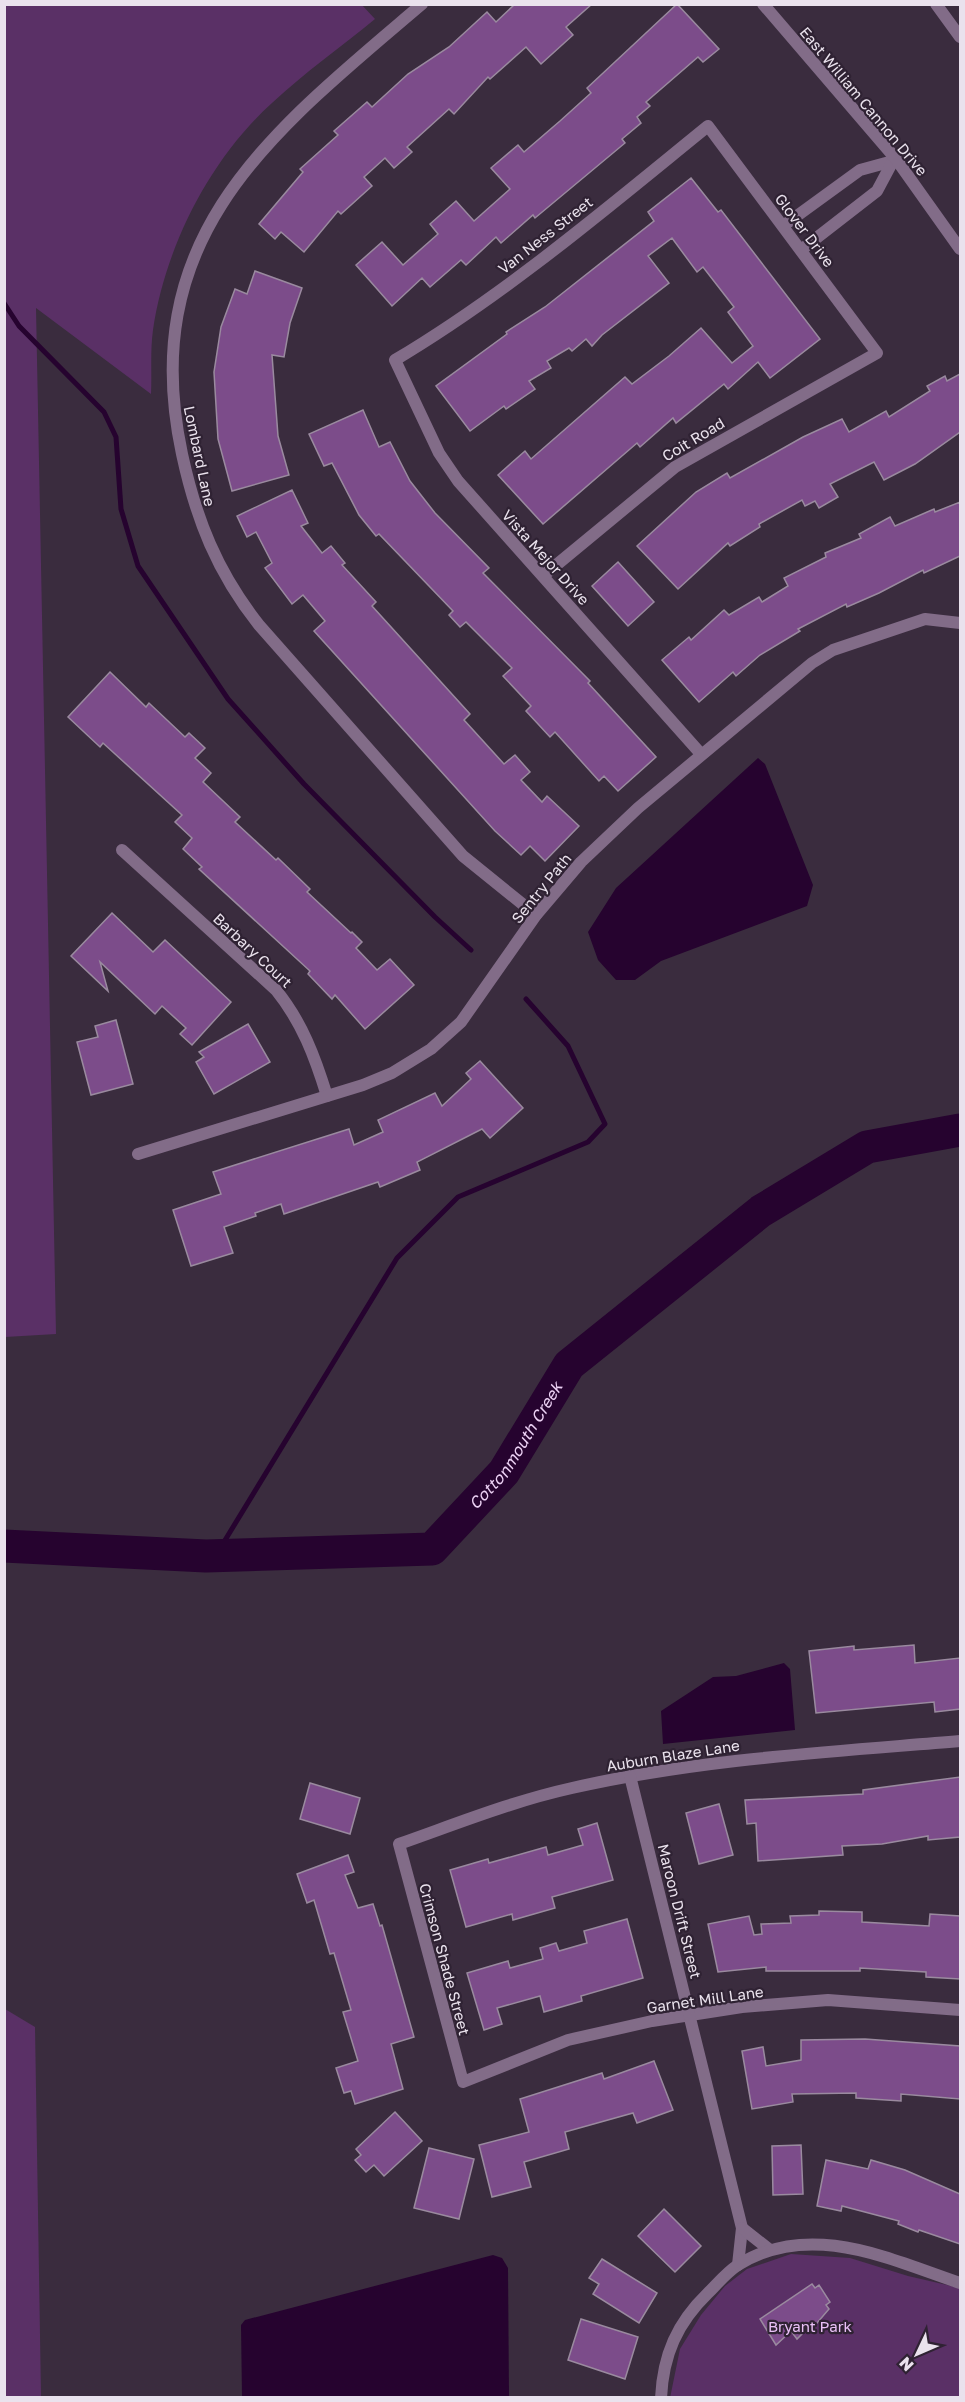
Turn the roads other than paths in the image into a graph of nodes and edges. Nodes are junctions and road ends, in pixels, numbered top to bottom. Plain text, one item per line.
1 (422, 4) edge
2 (763, 4) edge
3 (936, 4) edge
4 (960, 37) edge
5 (708, 126) joint
6 (783, 226) junction
7 (960, 249) edge
8 (801, 250) junction
9 (877, 353) joint
10 (395, 360) joint
11 (543, 576) junction
12 (960, 623) edge
13 (701, 754) junction
14 (122, 850) dead end
15 (536, 915) junction
16 (327, 1096) junction
17 (138, 1154) dead end
18 (960, 1741) edge
19 (630, 1776) junction
20 (399, 1844) joint
21 (960, 2010) edge
22 (690, 2015) junction
23 (463, 2082) joint
24 (742, 2228) junction
25 (770, 2250) junction
26 (738, 2265) junction
27 (960, 2283) edge
28 (661, 2397) edge

1 - 15 street, Lombard Lane
2 - 7 street, East William Cannon Drive
3 - 4 street
5 - 6 street, Glover Drive
5 - 10 street, Van Ness Street
6 - 8 street, Glover Drive
6 - 8 street
8 - 9 street, Glover Drive
9 - 11 street, Coit Road
10 - 11 street, Vista Mejor Drive
11 - 13 street, Vista Mejor Drive
12 - 13 street, Sentry Path
13 - 15 street, Sentry Path
14 - 16 street, Barbary Court
15 - 16 street, Sentry Path
16 - 17 street, Sentry Path
18 - 19 street, Auburn Blaze Lane
19 - 20 street, Auburn Blaze Lane
19 - 22 street, Maroon Drift Street
20 - 23 street, Crimson Shade Street
21 - 22 street, Garnet Mill Lane
22 - 23 street, Garnet Mill Lane
22 - 24 street, Maroon Drift Street
24 - 25 street
24 - 26 street, Maroon Drift Street
25 - 26 street
25 - 27 street
26 - 28 street

